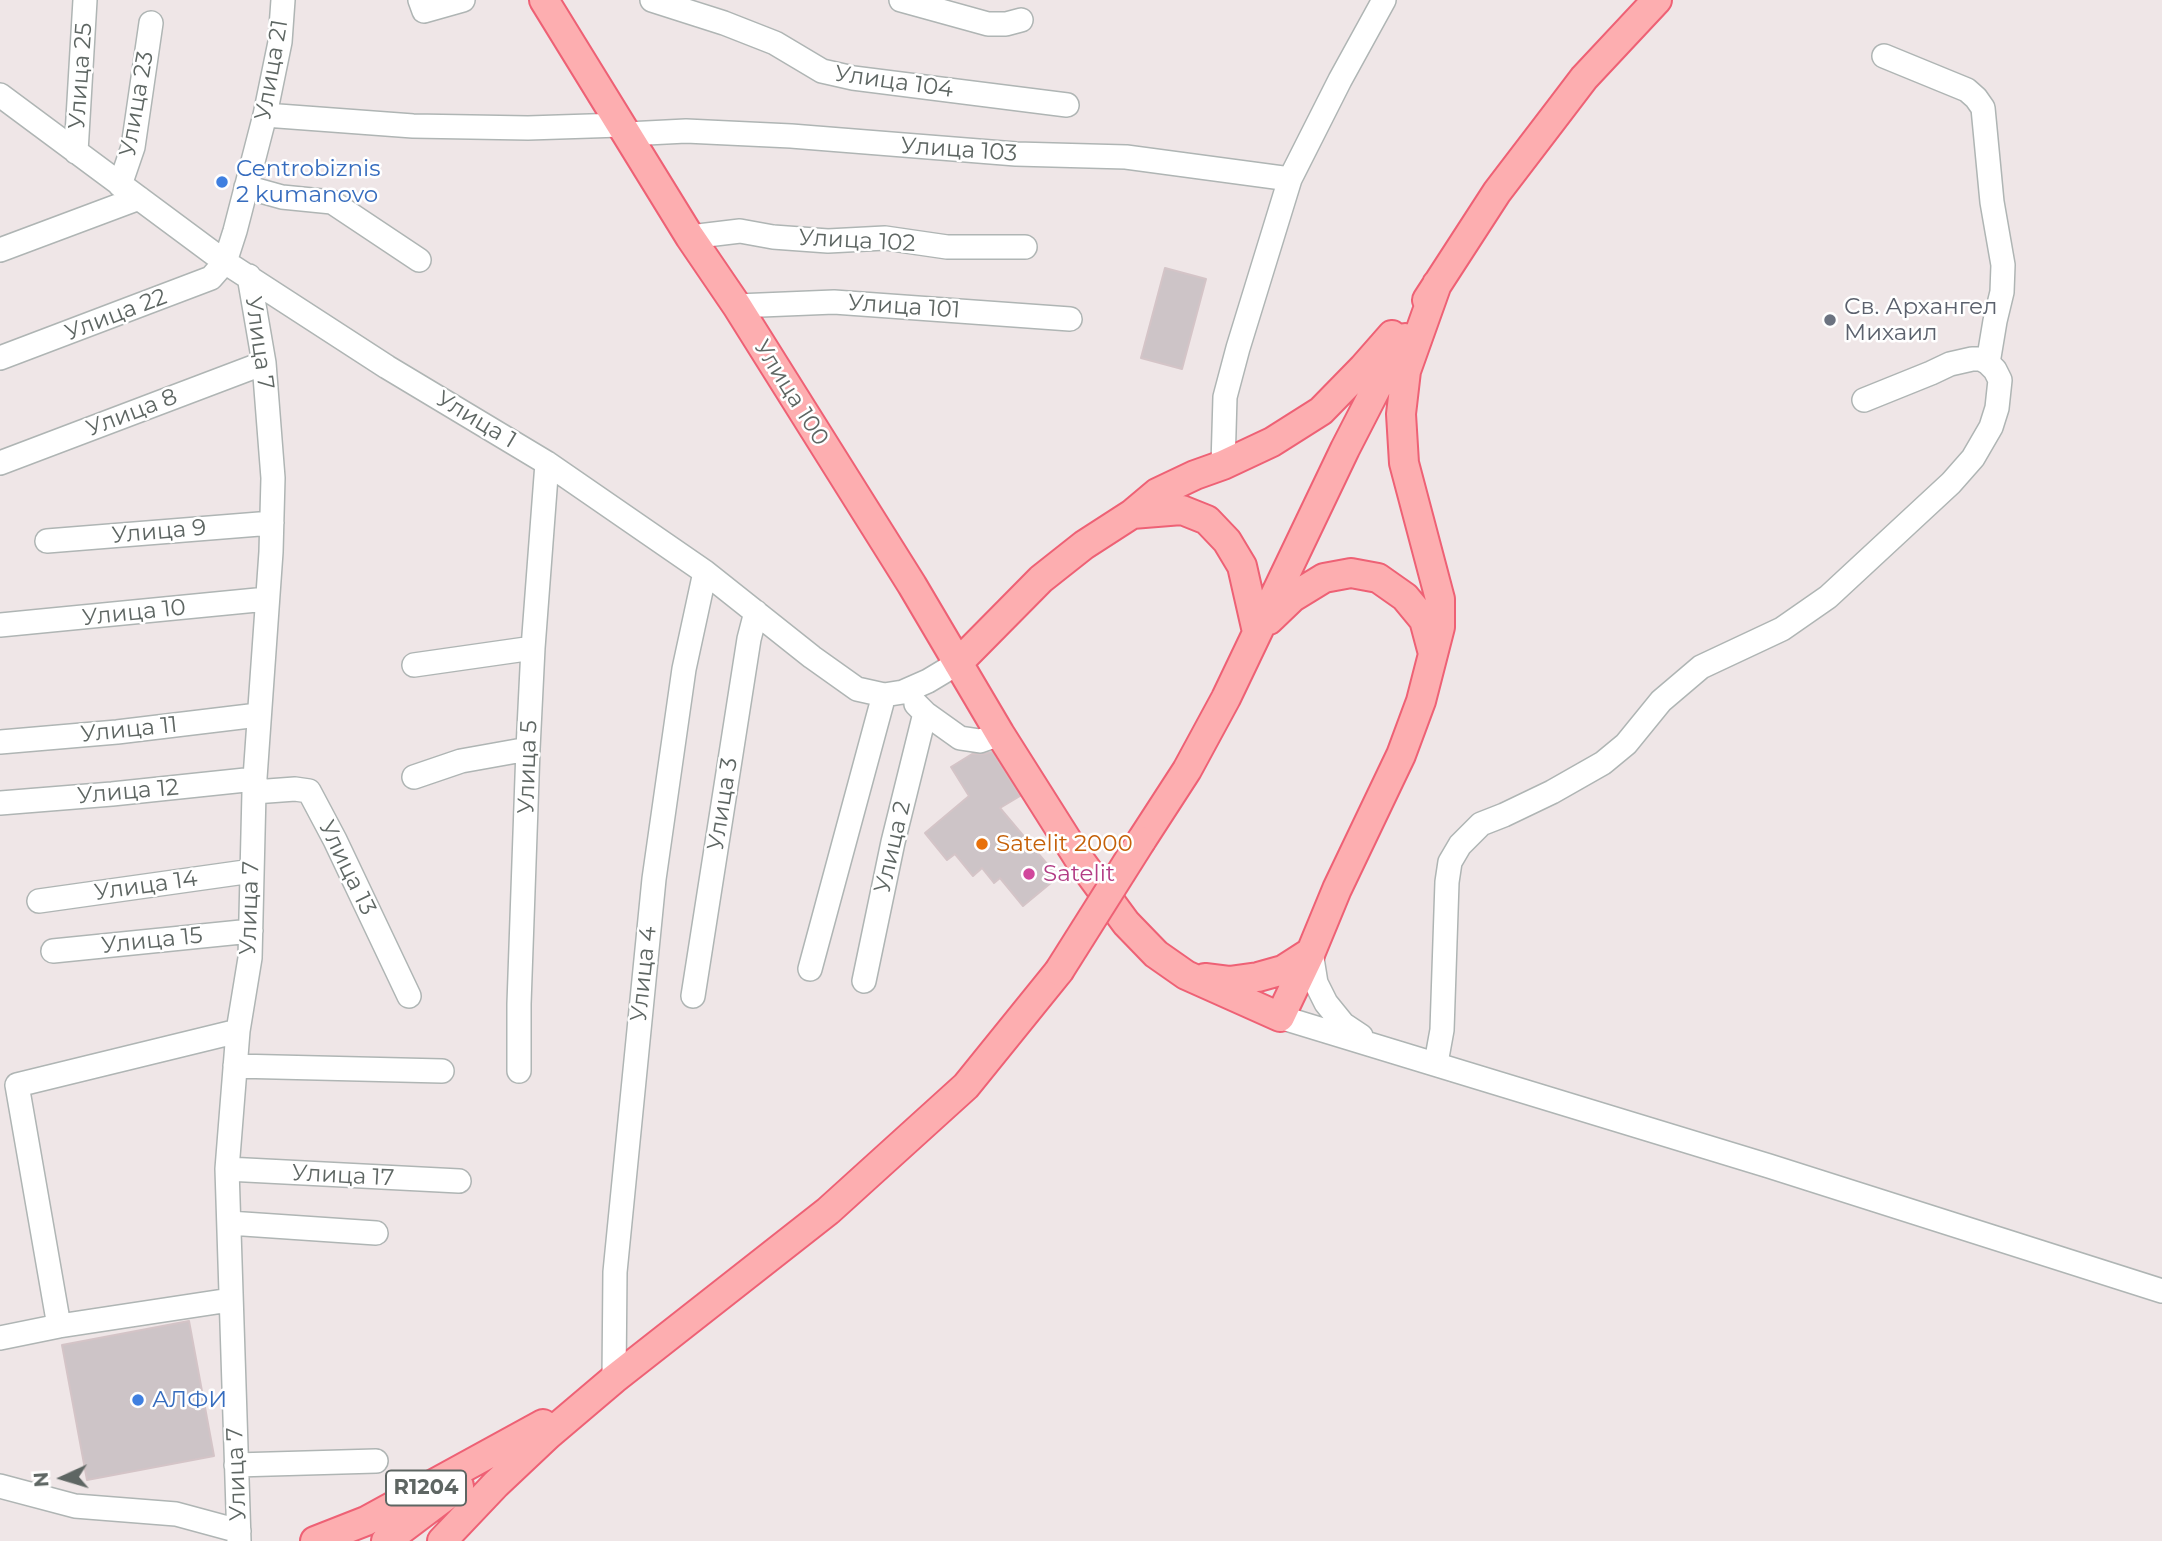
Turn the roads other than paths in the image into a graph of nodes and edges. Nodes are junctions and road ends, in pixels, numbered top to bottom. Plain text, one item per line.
1 (85, 0) edge
2 (283, 0) edge
3 (420, 0) edge
4 (463, 0) edge
5 (544, 0) edge
6 (652, 0) edge
7 (901, 0) edge
8 (1384, 0) edge
9 (1657, 0) edge
10 (1021, 20) dead end
11 (150, 23) dead end
12 (1884, 56) dead end
13 (0, 95) edge
14 (1067, 105) dead end
15 (265, 115) junction
16 (624, 130) junction
17 (76, 152) junction
18 (1290, 179) junction
19 (246, 187) junction
20 (130, 191) junction
21 (690, 237) junction
22 (1026, 247) dead end
23 (0, 250) edge
24 (419, 260) dead end
25 (225, 262) junction
26 (249, 276) junction
27 (1437, 284) junction
28 (737, 306) junction
29 (1070, 319) dead end
30 (0, 358) edge
31 (264, 363) junction
32 (1988, 363) junction
33 (1864, 400) dead end
34 (0, 463) edge
35 (547, 463) junction
36 (1223, 465) junction
37 (1132, 514) junction
38 (272, 523) junction
39 (47, 541) dead end
40 (705, 572) junction
41 (267, 599) junction
42 (756, 611) junction
43 (0, 625) edge
44 (1257, 632) junction
45 (533, 648) junction
46 (1434, 656) junction
47 (958, 663) junction
48 (414, 665) dead end
49 (894, 694) junction
50 (925, 713) junction
51 (258, 715) junction
52 (1000, 734) junction
53 (0, 742) edge
54 (528, 749) junction
55 (414, 777) dead end
56 (254, 786) junction
57 (0, 803) edge
58 (252, 871) junction
59 (39, 901) dead end
60 (251, 931) junction
61 (53, 951) dead end
62 (1311, 952) junction
63 (810, 969) dead end
64 (1186, 975) junction
65 (864, 981) dead end
66 (409, 996) dead end
67 (693, 996) dead end
68 (1280, 1017) junction
69 (238, 1031) junction
70 (1375, 1045) junction
71 (1436, 1063) junction
72 (235, 1066) junction
73 (442, 1071) dead end
74 (519, 1072) dead end
75 (227, 1169) junction
76 (459, 1181) dead end
77 (229, 1223) junction
78 (376, 1233) dead end
79 (2162, 1291) edge
80 (230, 1300) junction
81 (59, 1326) junction
82 (0, 1338) edge
83 (614, 1379) junction
84 (534, 1430) junction
85 (376, 1461) dead end
86 (236, 1465) junction
87 (0, 1486) edge
88 (239, 1536) edge
89 (315, 1541) edge
90 (386, 1541) edge
91 (442, 1541) edge

1 - 17 street, Улица 25
2 - 15 street, Улица 21
3 - 4 street
5 - 16 main road, Улица 100
6 - 14 street, Улица 104
7 - 10 street
8 - 18 street
9 - 27 main road, R1204
11 - 20 street, Улица 23
12 - 32 street
13 - 17 street, Улица 1
15 - 16 street
15 - 19 street, Улица 21
16 - 18 street, Улица 103
16 - 21 main road, Улица 100
17 - 20 street, Улица 1
18 - 36 street
19 - 24 street
19 - 25 street, Улица 21
20 - 23 street
20 - 25 street, Улица 1
21 - 22 street, Улица 102
21 - 28 main road, Улица 100
25 - 26 street, Улица 1
25 - 30 street, Улица 22
26 - 31 street, Улица 7
26 - 35 street, Улица 1
27 - 36 main road
27 - 44 main road, R1204
27 - 46 main road
28 - 29 street, Улица 101
28 - 47 main road, Улица 100
31 - 34 street, Улица 8
31 - 38 street, Улица 7
32 - 33 street
32 - 71 street
35 - 40 street, Улица 1
35 - 45 street, Улица 5
36 - 37 main road
37 - 44 main road
37 - 47 main road
38 - 39 street, Улица 9
38 - 41 street, Улица 7
40 - 42 street, Улица 1
40 - 83 street, Улица 4
41 - 43 street, Улица 10
41 - 51 street, Улица 7
42 - 49 street, Улица 1
42 - 67 street, Улица 3
44 - 46 main road
44 - 83 main road, R1204, bridge
45 - 48 street
45 - 54 street, Улица 5
46 - 62 main road
47 - 49 street
47 - 52 main road, Улица 100
49 - 50 street
49 - 63 street
50 - 52 street
50 - 65 street, Улица 2
51 - 53 street, Улица 11
51 - 56 street, Улица 7
52 - 64 main road, Улица 100
54 - 55 street
54 - 74 street, Улица 5
56 - 57 street, Улица 12
56 - 58 street, Улица 7
56 - 66 street, Улица 13
58 - 59 street, Улица 14
58 - 60 street, Улица 7
60 - 61 street, Улица 15
60 - 69 street, Улица 7
62 - 64 main road
62 - 68 main road
62 - 70 street
64 - 68 main road
68 - 70 street
69 - 72 street, Улица 7
69 - 81 street
70 - 71 street
71 - 79 street
72 - 73 street
72 - 75 street, Улица 7
75 - 76 street, Улица 17
75 - 77 street, Улица 7
77 - 78 street
77 - 80 street, Улица 7
80 - 81 street
80 - 86 street, Улица 7
81 - 82 street
83 - 84 main road, R1204
83 - 91 main road, R1204
84 - 89 main road, R1204
84 - 90 main road, R1204
85 - 86 street
86 - 88 street, Улица 7
87 - 88 street

